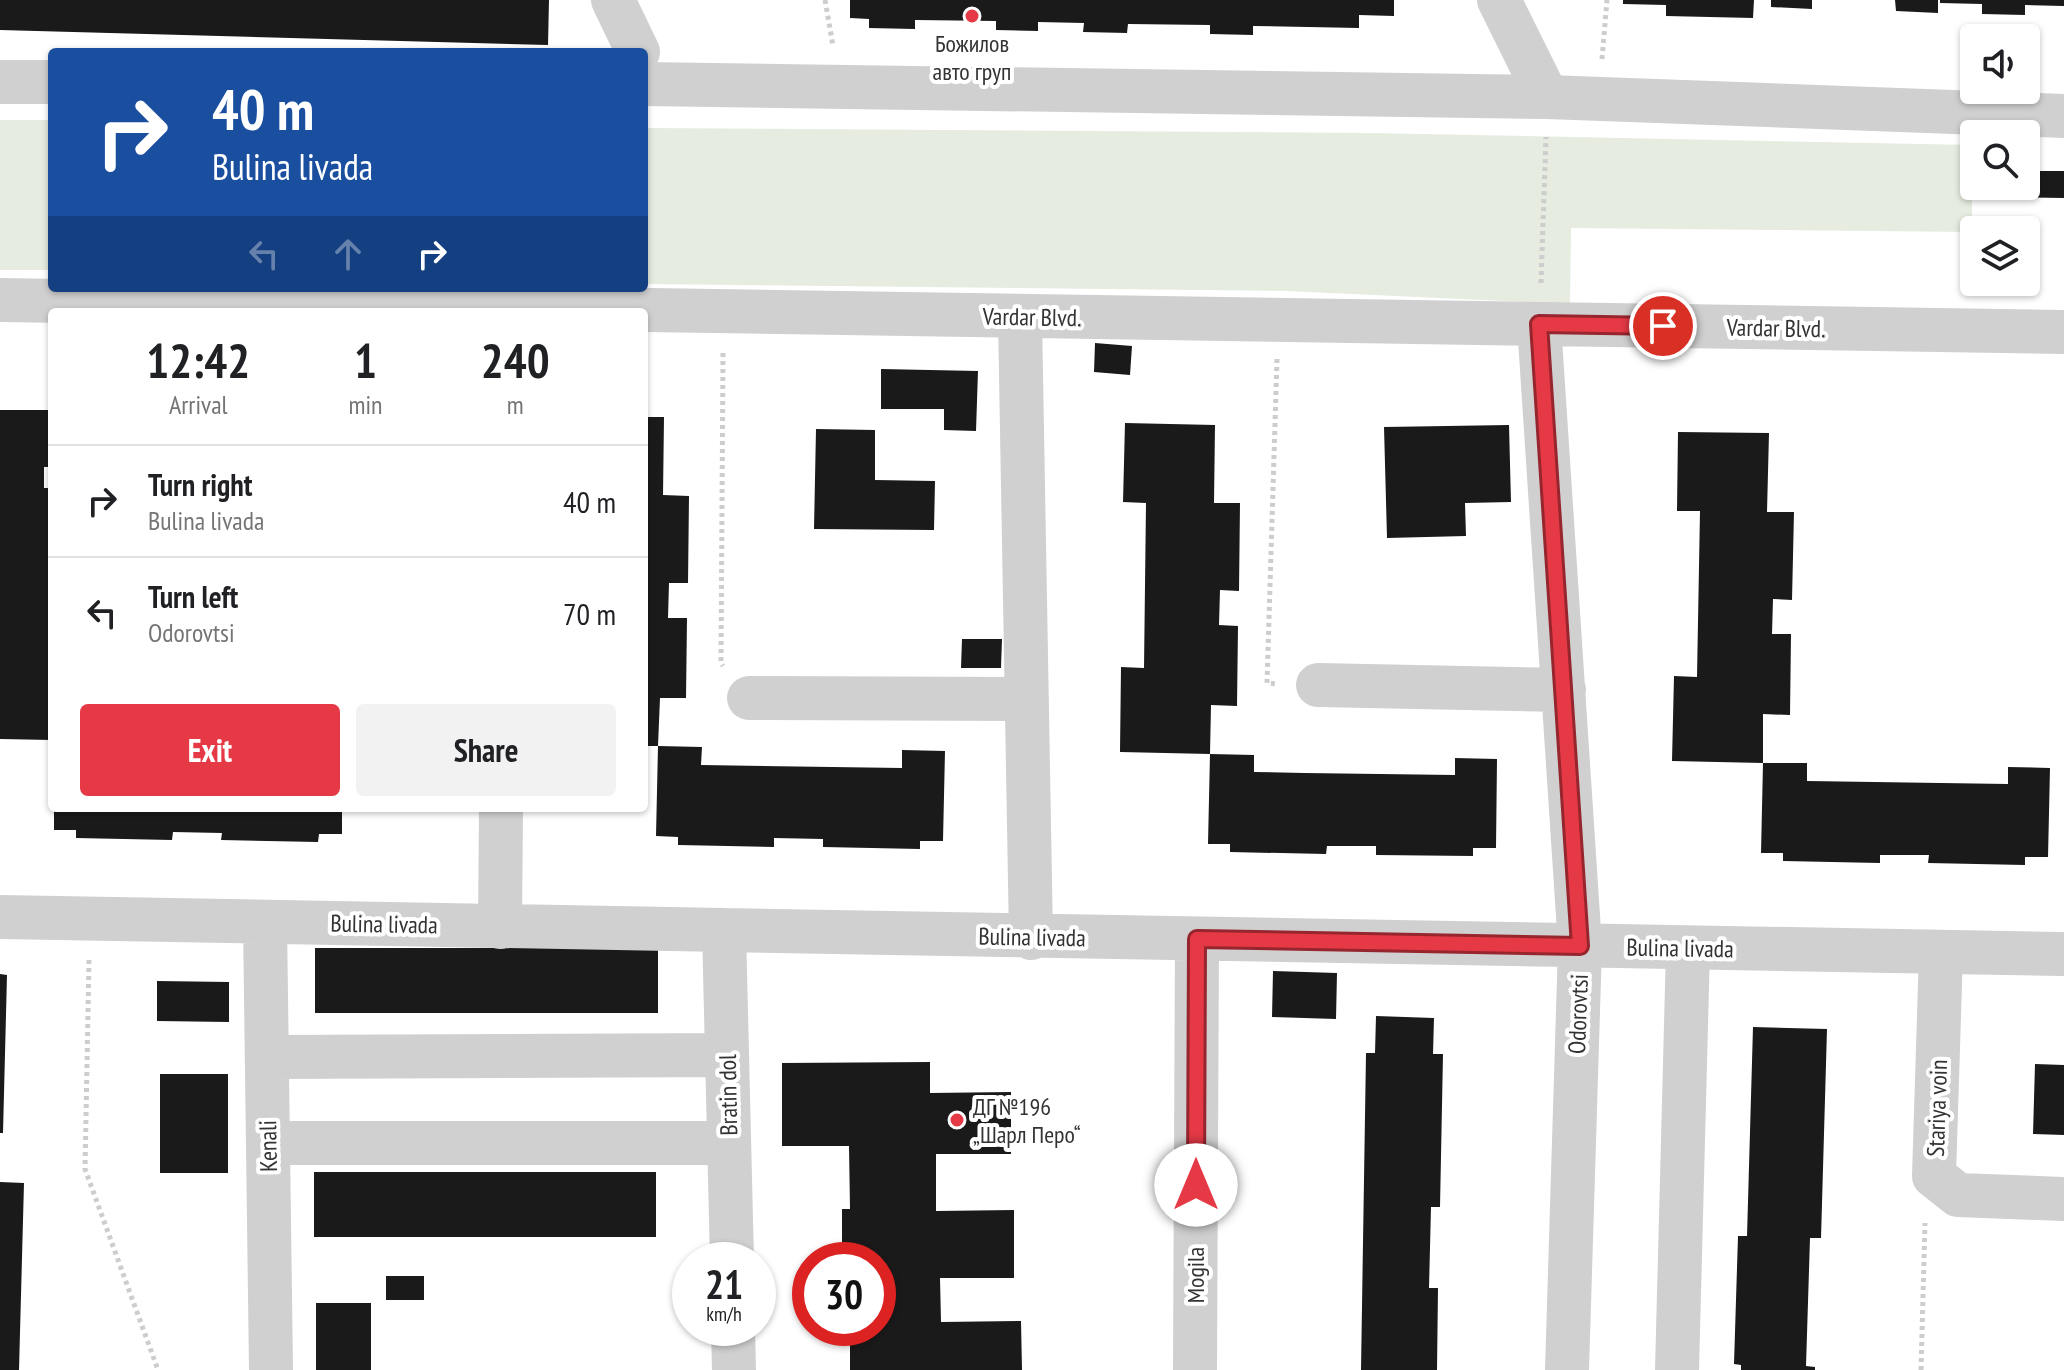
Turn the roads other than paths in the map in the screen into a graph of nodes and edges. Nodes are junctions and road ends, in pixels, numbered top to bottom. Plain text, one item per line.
1 (613, 0) edge
2 (1499, 0) edge
3 (635, 48) edge
4 (648, 71) edge
5 (0, 82) edge
6 (48, 82) edge
7 (1547, 97) junction
8 (2064, 116) edge
9 (0, 300) edge
10 (401, 308) edge
11 (648, 311) edge
12 (1020, 317) junction
13 (1539, 324) junction
14 (2064, 332) edge
15 (1318, 685) road end
16 (1564, 690) junction
17 (749, 698) road end
18 (1027, 699) junction
19 (501, 812) edge
20 (0, 917) edge
21 (265, 922) junction
22 (500, 927) junction
23 (724, 930) junction
24 (1031, 938) junction
25 (1197, 939) junction
26 (1580, 946) junction
27 (1688, 948) junction
28 (1941, 952) junction
29 (2064, 954) edge
30 (727, 1055) junction
31 (267, 1057) junction
32 (268, 1143) junction
33 (729, 1143) junction
34 (2064, 1199) edge
35 (732, 1242) edge
36 (733, 1346) edge
37 (271, 1370) edge
38 (734, 1370) edge
39 (1195, 1370) edge
40 (1567, 1370) edge
41 (1677, 1370) edge

1 - 3 street
2 - 7 street
4 - 7 street
5 - 6 street
7 - 8 street
9 - 10 street, Vardar Blvd.
11 - 12 street, Vardar Blvd.
12 - 13 street, Vardar Blvd.
12 - 18 street
13 - 14 street, Vardar Blvd.
13 - 16 street, Odorovtsi
15 - 16 street
16 - 26 street, Odorovtsi
17 - 18 street
18 - 24 street
19 - 22 street
20 - 21 street, Bulina livada
21 - 22 street, Bulina livada
21 - 31 street, Kenali
22 - 23 street, Bulina livada
23 - 24 street, Bulina livada
23 - 30 street, Bratin dol
24 - 25 street, Bulina livada
25 - 26 street, Bulina livada
25 - 39 street, Mogila
26 - 27 street, Bulina livada
26 - 40 street, Odorovtsi
27 - 28 street, Bulina livada
27 - 41 street
28 - 29 street, Bulina livada
28 - 34 street, Stariya voin
30 - 31 street
30 - 33 street, Bratin dol
31 - 32 street, Kenali
32 - 33 street
32 - 37 street, Kenali
33 - 35 street, Bratin dol
36 - 38 street

